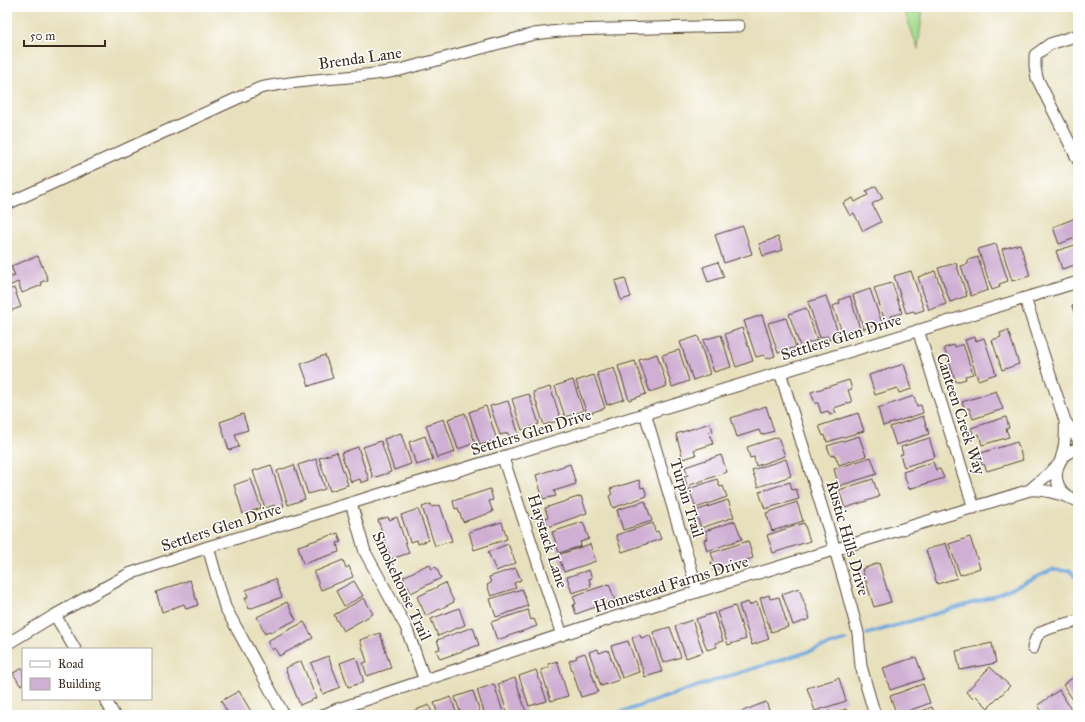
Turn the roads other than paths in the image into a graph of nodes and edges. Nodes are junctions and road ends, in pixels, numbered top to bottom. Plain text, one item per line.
1 (739, 26) dead end
2 (1078, 35) edge
3 (1078, 160) edge
4 (7, 204) edge
5 (1078, 282) edge
6 (1025, 298) junction
7 (918, 330) junction
8 (780, 372) junction
9 (644, 413) junction
10 (1065, 422) junction
11 (1078, 440) edge
12 (1078, 449) edge
13 (503, 458) junction
14 (1059, 463) junction
15 (1030, 490) junction
16 (1074, 499) edge
17 (351, 503) junction
18 (974, 508) junction
19 (208, 548) junction
20 (836, 550) junction
21 (698, 592) junction
22 (55, 615) junction
23 (1078, 621) edge
24 (562, 635) junction
25 (7, 644) edge
26 (74, 648) edge
27 (1033, 648) dead end
28 (425, 681) junction
29 (106, 700) edge
30 (114, 715) edge
31 (284, 715) edge
32 (324, 715) edge
33 (875, 715) edge

1 - 4 street, Brenda Lane
2 - 3 street
5 - 6 street, Settlers Glen Drive
6 - 7 street, Settlers Glen Drive
6 - 10 street
7 - 8 street, Settlers Glen Drive
7 - 18 street, Canteen Creek Way
8 - 9 street, Settlers Glen Drive
8 - 20 street, Rustic Hills Drive
9 - 13 street, Settlers Glen Drive
9 - 21 street, Turpin Trail
10 - 11 street
10 - 14 street
12 - 14 street, Homestead Farms Drive
13 - 17 street, Settlers Glen Drive
13 - 24 street, Haystack Lane
14 - 15 street, Homestead Farms Drive
14 - 16 street, Homestead Farms Drive
15 - 16 street, Homestead Farms Drive
15 - 18 street, Homestead Farms Drive
17 - 19 street, Settlers Glen Drive
17 - 28 street, Smokehouse Trail
18 - 20 street, Homestead Farms Drive
19 - 22 street, Settlers Glen Drive
19 - 31 street
20 - 21 street, Homestead Farms Drive
20 - 33 street, Rustic Hills Drive
21 - 24 street, Homestead Farms Drive
22 - 25 street, Settlers Glen Drive
22 - 26 street
23 - 27 street
24 - 28 street, Homestead Farms Drive
28 - 32 street, Homestead Farms Drive
29 - 30 street

